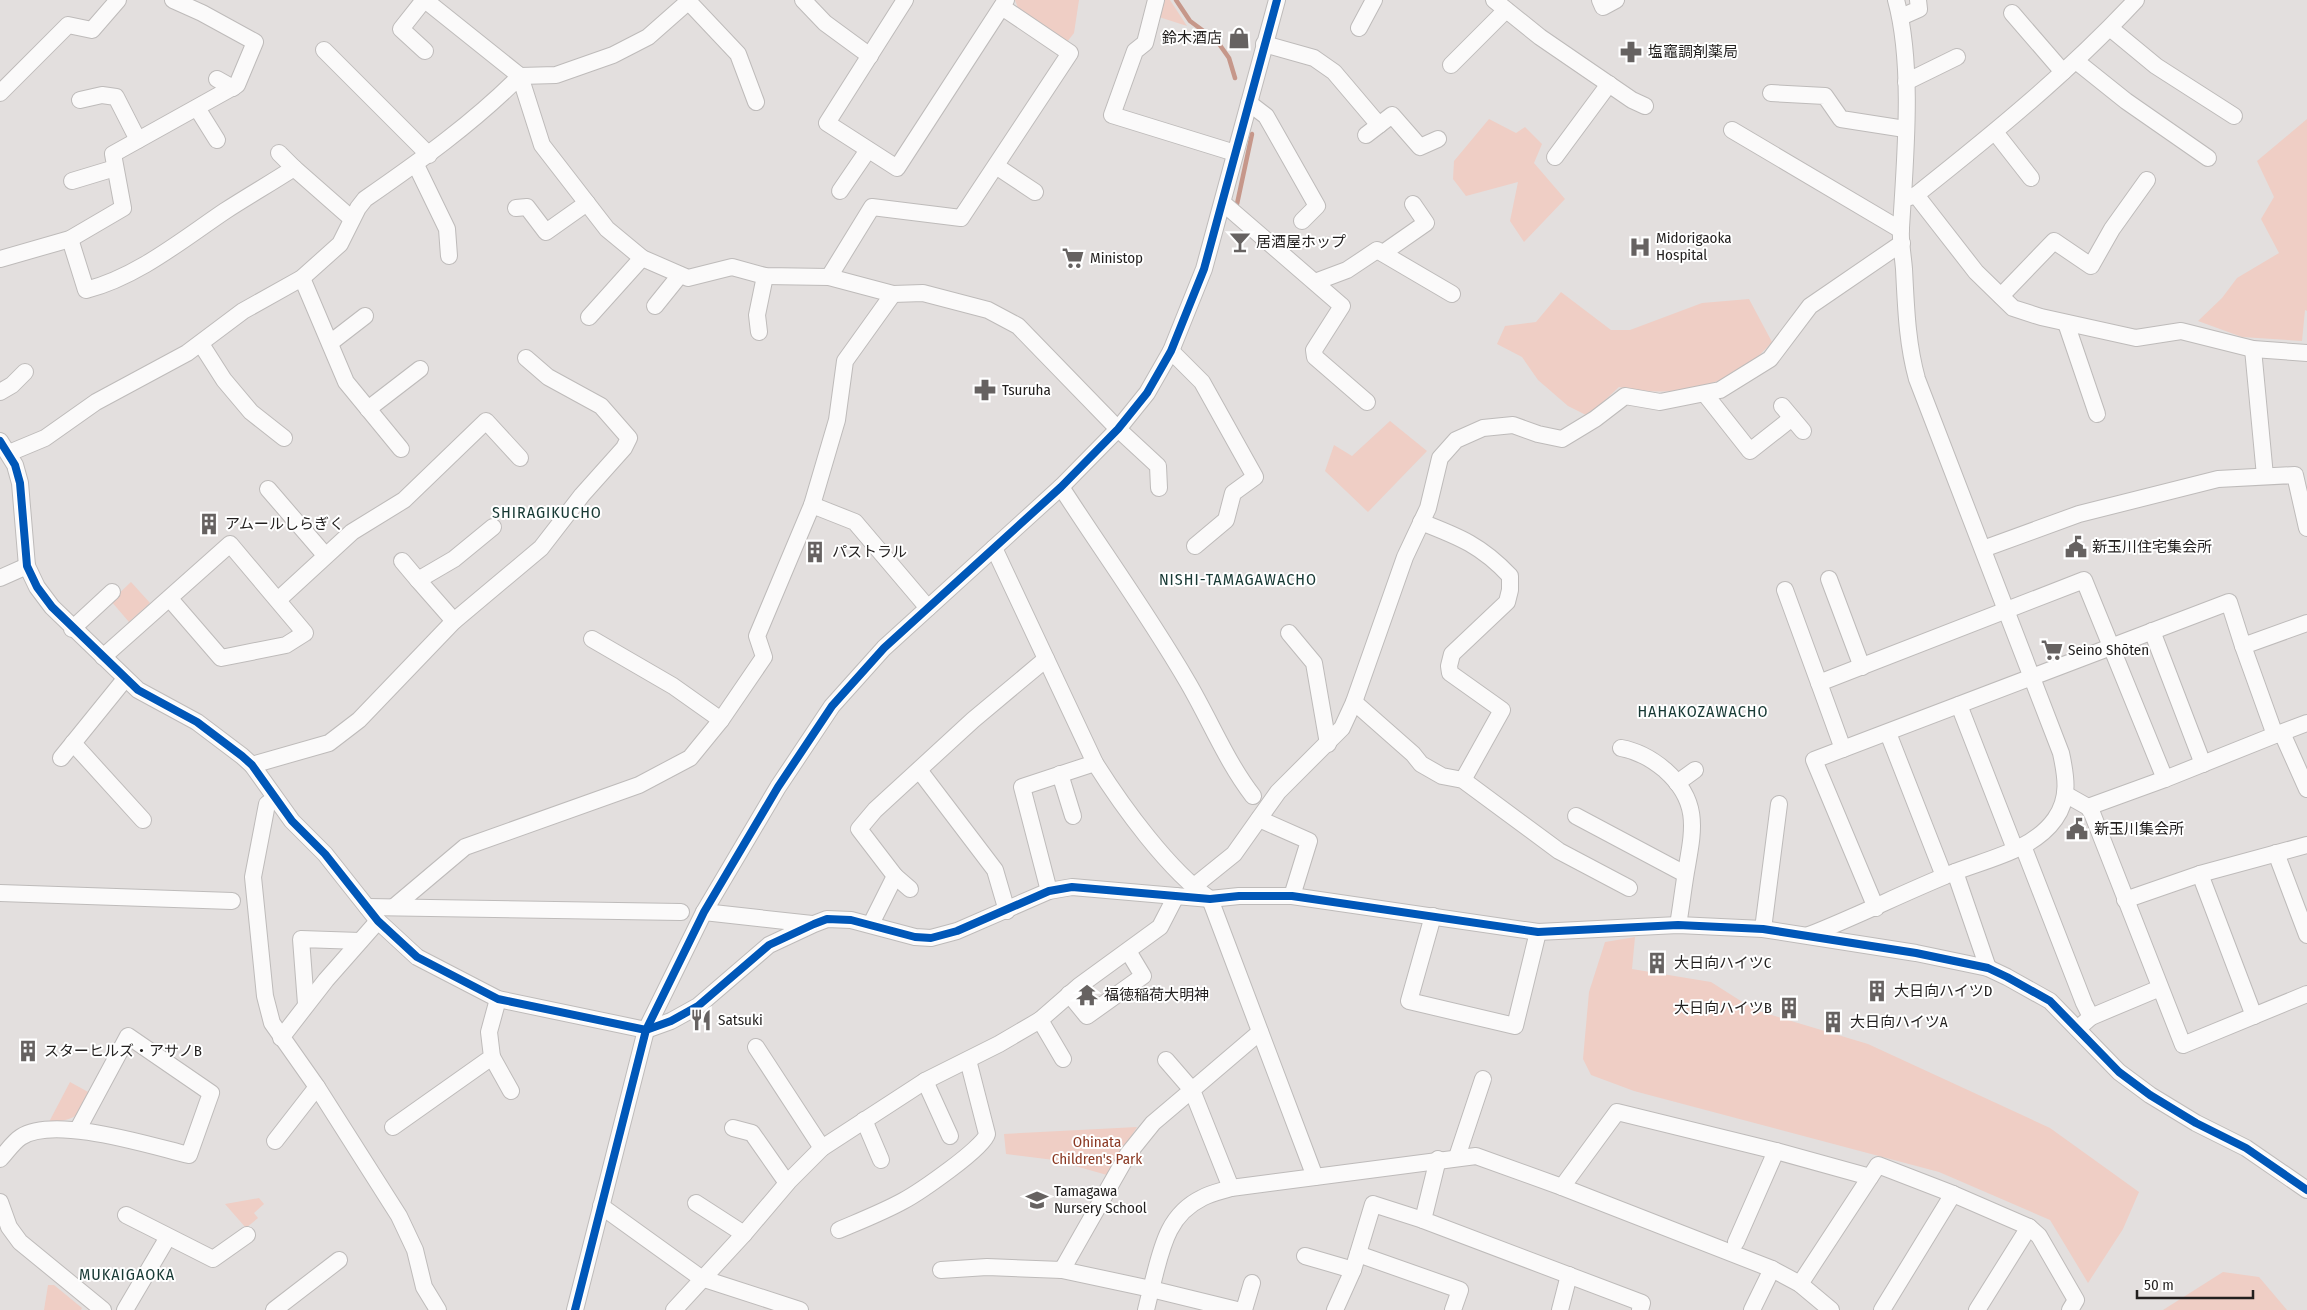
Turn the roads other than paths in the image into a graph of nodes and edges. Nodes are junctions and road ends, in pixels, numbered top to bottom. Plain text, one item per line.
1 (118, 0) edge
2 (173, 0) edge
3 (425, 0) edge
4 (803, 0) edge
5 (905, 0) edge
6 (1156, 0) edge
7 (1276, 0) edge
8 (1374, 0) edge
9 (1600, 0) edge
10 (1616, 0) edge
11 (1896, 0) edge
12 (1918, 0) edge
13 (2136, 0) edge
14 (689, 1) edge
15 (1004, 3) edge
16 (1500, 5) edge
17 (2012, 13) dead end
18 (1901, 17) junction
19 (1359, 28) dead end
20 (2110, 28) junction
21 (1264, 44) junction
22 (324, 50) dead end
23 (425, 51) dead end
24 (870, 56) junction
25 (1957, 57) dead end
26 (2076, 61) junction
27 (1451, 65) dead end
28 (2063, 72) junction
29 (520, 76) junction
30 (217, 79) dead end
31 (1906, 82) junction
32 (1609, 84) junction
33 (233, 88) junction
34 (0, 93) edge
35 (1771, 93) dead end
36 (80, 100) dead end
37 (756, 102) dead end
38 (1249, 103) junction
39 (1645, 106) dead end
40 (197, 108) junction
41 (2234, 116) dead end
42 (1379, 125) junction
43 (1906, 129) junction
44 (1732, 130) dead end
45 (1995, 132) junction
46 (1366, 135) dead end
47 (1438, 139) dead end
48 (138, 140) junction
49 (217, 140) dead end
50 (868, 150) junction
51 (280, 153) dead end
52 (1235, 153) junction
53 (1555, 157) dead end
54 (2208, 158) dead end
55 (422, 160) junction
56 (996, 166) junction
57 (115, 168) junction
58 (294, 168) junction
59 (2031, 178) dead end
60 (2147, 180) dead end
61 (72, 181) dead end
62 (840, 191) dead end
63 (1035, 192) dead end
64 (1910, 197) junction
65 (587, 203) junction
66 (1223, 204) junction
67 (1413, 204) dead end
68 (516, 208) dead end
69 (352, 219) junction
70 (1302, 221) dead end
71 (1901, 237) junction
72 (70, 239) junction
73 (1383, 253) junction
74 (449, 256) dead end
75 (642, 258) junction
76 (0, 259) edge
77 (680, 275) junction
78 (765, 276) junction
79 (829, 277) junction
80 (302, 278) junction
81 (1315, 282) junction
82 (894, 294) junction
83 (1452, 294) dead end
84 (2000, 296) junction
85 (655, 306) dead end
86 (365, 316) dead end
87 (589, 317) dead end
88 (2066, 323) junction
89 (759, 332) dead end
90 (330, 343) junction
91 (201, 344) junction
92 (2253, 349) junction
93 (1171, 351) junction
94 (2307, 353) edge
95 (526, 358) dead end
96 (420, 369) dead end
97 (25, 372) dead end
98 (0, 392) edge
99 (1705, 394) junction
100 (1367, 402) dead end
101 (368, 409) junction
102 (2097, 414) dead end
103 (1118, 429) junction
104 (1803, 431) dead end
105 (284, 438) dead end
106 (4, 447) edge
107 (401, 449) dead end
108 (520, 458) dead end
109 (2265, 476) junction
110 (1061, 487) junction
111 (1159, 488) dead end
112 (268, 489) dead end
113 (812, 505) junction
114 (1422, 522) junction
115 (493, 527) dead end
116 (2307, 528) edge
117 (1195, 546) dead end
118 (994, 548) junction
119 (1982, 549) junction
120 (325, 555) junction
121 (402, 561) dead end
122 (27, 566) junction
123 (0, 578) edge
124 (1829, 579) dead end
125 (418, 580) junction
126 (1785, 590) dead end
127 (112, 592) dead end
128 (170, 599) junction
129 (278, 600) junction
130 (928, 608) junction
131 (2006, 612) junction
132 (454, 622) junction
133 (2307, 623) edge
134 (72, 629) junction
135 (2152, 631) junction
136 (1289, 633) dead end
137 (592, 640) dead end
138 (2111, 646) junction
139 (2243, 646) junction
140 (103, 657) junction
141 (1046, 659) junction
142 (1862, 667) junction
143 (2031, 677) junction
144 (125, 679) junction
145 (1819, 682) junction
146 (1354, 702) junction
147 (1959, 705) junction
148 (721, 720) junction
149 (2307, 723) edge
150 (1888, 733) junction
151 (2278, 734) junction
152 (73, 743) junction
153 (1328, 744) junction
154 (1621, 748) dead end
155 (1842, 748) junction
156 (61, 758) dead end
157 (1095, 763) junction
158 (2203, 764) junction
159 (252, 765) junction
160 (919, 770) junction
161 (1695, 770) dead end
162 (1060, 774) junction
163 (2164, 779) junction
164 (1463, 780) junction
165 (1677, 783) junction
166 (2307, 790) edge
167 (2065, 794) junction
168 (1253, 796) dead end
169 (274, 799) junction
170 (1779, 804) dead end
171 (2088, 807) junction
172 (1073, 816) dead end
173 (1576, 816) dead end
174 (1259, 819) junction
175 (143, 820) dead end
176 (2307, 845) edge
177 (2019, 847) junction
178 (2276, 853) junction
179 (1685, 874) junction
180 (1949, 874) junction
181 (2200, 874) junction
182 (895, 876) junction
183 (1193, 888) junction
184 (1629, 888) dead end
185 (910, 889) dead end
186 (1049, 891) junction
187 (0, 893) edge
188 (1176, 896) junction
189 (1292, 896) junction
190 (1210, 900) junction
191 (2125, 900) junction
192 (232, 901) dead end
193 (395, 906) junction
194 (367, 907) junction
195 (1876, 908) junction
196 (1007, 911) junction
197 (681, 912) dead end
198 (704, 912) junction
199 (1434, 916) junction
200 (378, 921) junction
201 (814, 924) junction
202 (871, 924) junction
203 (1678, 925) junction
204 (1763, 929) junction
205 (1538, 932) junction
206 (1809, 935) junction
207 (2307, 935) edge
208 (360, 941) junction
209 (1128, 951) junction
210 (1988, 968) junction
211 (2160, 988) junction
212 (1069, 994) junction
213 (2307, 994) edge
214 (498, 999) junction
215 (306, 1004) junction
216 (2254, 1016) junction
217 (2092, 1017) junction
218 (1040, 1020) junction
219 (2078, 1028) junction
220 (646, 1030) junction
221 (1260, 1032) junction
222 (281, 1038) junction
223 (756, 1047) dead end
224 (492, 1057) junction
225 (1063, 1059) dead end
226 (968, 1060) junction
227 (1166, 1060) dead end
228 (1483, 1079) dead end
229 (925, 1081) junction
230 (317, 1087) junction
231 (1192, 1090) junction
232 (511, 1091) dead end
233 (864, 1120) junction
234 (393, 1127) dead end
235 (733, 1128) dead end
236 (78, 1129) junction
237 (950, 1136) dead end
238 (274, 1141) dead end
239 (822, 1148) junction
240 (1776, 1151) junction
241 (1457, 1157) junction
242 (0, 1159) edge
243 (1438, 1159) junction
244 (881, 1160) dead end
245 (1315, 1177) junction
246 (1870, 1177) junction
247 (787, 1183) junction
248 (1562, 1187) junction
249 (1231, 1188) junction
250 (2307, 1190) edge
251 (1954, 1194) junction
252 (0, 1202) edge
253 (696, 1203) dead end
254 (601, 1206) junction
255 (126, 1215) dead end
256 (1423, 1220) junction
257 (2029, 1227) junction
258 (839, 1230) dead end
259 (744, 1234) junction
260 (247, 1235) dead end
261 (168, 1237) junction
262 (1736, 1242) dead end
263 (1306, 1256) dead end
264 (339, 1260) dead end
265 (1355, 1262) junction
266 (941, 1270) dead end
267 (1062, 1270) junction
268 (1772, 1270) junction
269 (1569, 1275) junction
270 (701, 1278) junction
271 (1252, 1283) dead end
272 (1800, 1284) junction
273 (1151, 1289) junction
274 (103, 1310) edge
275 (124, 1310) edge
276 (274, 1310) edge
277 (438, 1310) edge
278 (575, 1310) edge
279 (674, 1310) edge
280 (800, 1310) edge
281 (1146, 1310) edge
282 (1237, 1310) edge
283 (1244, 1310) edge
284 (1335, 1310) edge
285 (1453, 1310) edge
286 (1560, 1310) edge
287 (1640, 1310) edge
288 (1752, 1310) edge
289 (1832, 1310) edge
290 (1882, 1310) edge
291 (1977, 1310) edge
292 (2070, 1310) edge

1 - 34 street
2 - 33 street
3 - 23 street
3 - 29 street
4 - 24 street
5 - 24 street
6 - 52 street
7 - 21 street
8 - 19 street
9 - 10 street
11 - 18 street
12 - 18 street
13 - 20 street
14 - 29 street
14 - 37 street
15 - 50 street
15 - 56 street
16 - 27 street
16 - 32 street
17 - 28 street
18 - 31 street
20 - 26 street
20 - 41 street
21 - 38 street
21 - 42 street
22 - 55 street
24 - 50 street
25 - 31 street
26 - 28 street
26 - 54 street
28 - 45 street
29 - 55 street
29 - 65 street
30 - 33 street
31 - 43 street
32 - 39 street
32 - 53 street
33 - 40 street
35 - 43 street
36 - 48 street
38 - 52 street
38 - 70 street
40 - 48 street
40 - 49 street
42 - 46 street
42 - 47 street
43 - 64 street
44 - 71 street
45 - 59 street
45 - 64 street
48 - 57 street
50 - 62 street
51 - 58 street
52 - 66 street
55 - 69 street
55 - 74 street
56 - 63 street
56 - 79 street
57 - 61 street
57 - 72 street
58 - 69 street
58 - 72 street
60 - 84 street
64 - 71 street
64 - 84 street
65 - 68 street
65 - 75 street
66 - 81 street
66 - 93 street
67 - 73 street
69 - 80 street
71 - 99 street
71 - 119 street
72 - 76 street
73 - 81 street
73 - 83 street
75 - 77 street
75 - 87 street
77 - 78 street
77 - 85 street
78 - 79 street
78 - 89 street
79 - 82 street
80 - 90 street
80 - 91 street
81 - 100 street
82 - 103 street
82 - 113 street
84 - 88 street
86 - 90 street
88 - 92 street
88 - 102 street
90 - 101 street
91 - 105 street
91 - 106 street
92 - 94 street
92 - 109 street
93 - 103 street
93 - 117 street
95 - 132 street
96 - 101 street
97 - 98 street
99 - 104 street
99 - 114 street
101 - 107 street
103 - 110 street
103 - 111 street
106 - 122 street
108 - 120 street
109 - 116 street
109 - 119 street
110 - 118 street
110 - 168 street
112 - 120 street
113 - 130 street
113 - 148 street
114 - 146 street
114 - 164 street
115 - 125 street
118 - 130 street
118 - 141 street
119 - 131 street
120 - 129 street
121 - 125 street
122 - 123 street
122 - 134 street
124 - 142 street
125 - 132 street
126 - 145 street
127 - 134 street
128 - 129 street
128 - 129 street
128 - 140 street
130 - 198 street
131 - 138 street
131 - 142 street
131 - 143 street
132 - 159 street
133 - 139 street
134 - 140 street
135 - 138 street
135 - 139 street
135 - 158 street
136 - 153 street
137 - 148 street
138 - 143 street
138 - 163 street
139 - 151 street
140 - 144 street
141 - 157 street
141 - 160 street
142 - 145 street
143 - 147 street
143 - 167 street
144 - 152 street
144 - 159 street
145 - 155 street
146 - 153 street
146 - 164 street
147 - 150 street
147 - 177 street
148 - 193 street
149 - 151 street
150 - 155 street
150 - 180 street
151 - 158 street
151 - 166 street
152 - 156 street
152 - 175 street
153 - 174 street
154 - 165 street
155 - 195 street
157 - 162 street
157 - 183 street
158 - 163 street
159 - 169 street
160 - 182 street
160 - 196 street
161 - 165 street
162 - 172 street
162 - 186 street
163 - 171 street
164 - 184 street
165 - 179 street
167 - 171 street
167 - 177 street
169 - 194 street
169 - 222 street
170 - 204 street
171 - 191 street
173 - 179 street
174 - 183 street
174 - 189 street
176 - 178 street
177 - 180 street
177 - 217 street
178 - 181 street
178 - 207 street
179 - 203 street
180 - 195 street
180 - 210 street
181 - 191 street
181 - 216 street
182 - 185 street
182 - 202 street
183 - 190 street
186 - 188 street
186 - 196 street
187 - 192 street
188 - 190 street
188 - 209 street
189 - 190 street
189 - 199 street
190 - 221 street
191 - 211 street
193 - 194 street
193 - 197 street
194 - 200 street
195 - 206 street
196 - 202 street
198 - 201 street
198 - 220 street
199 - 205 street
199 - 205 street
200 - 208 street
200 - 214 street
201 - 202 street
201 - 220 street
203 - 204 street
203 - 205 street
204 - 206 street
206 - 210 street
208 - 215 street
208 - 215 street
209 - 212 street
209 - 212 street
210 - 219 street
211 - 216 street
211 - 217 street
212 - 218 street
213 - 216 street
214 - 220 street
214 - 224 street
215 - 222 street
217 - 219 street
218 - 225 street
218 - 226 street
219 - 250 street
220 - 254 street
221 - 231 street
221 - 245 street
222 - 230 street
223 - 239 street
224 - 232 street
224 - 234 street
226 - 229 street
226 - 258 street
227 - 231 street
228 - 241 street
229 - 233 street
229 - 237 street
230 - 238 street
230 - 277 street
231 - 249 street
231 - 267 street
233 - 239 street
233 - 244 street
235 - 247 street
236 - 236 street
236 - 242 street
239 - 247 street
240 - 246 street
240 - 248 street
240 - 262 street
241 - 243 street
241 - 248 street
243 - 245 street
243 - 256 street
245 - 249 street
246 - 251 street
246 - 272 street
247 - 259 street
248 - 268 street
249 - 273 street
251 - 257 street
251 - 290 street
252 - 274 street
253 - 259 street
254 - 270 street
254 - 278 street
255 - 261 street
256 - 265 street
256 - 269 street
257 - 291 street
257 - 292 street
259 - 270 street
260 - 261 street
261 - 275 street
263 - 265 street
264 - 276 street
265 - 284 street
265 - 285 street
266 - 267 street
267 - 273 street
268 - 272 street
268 - 288 street
269 - 286 street
269 - 287 street
270 - 279 street
270 - 280 street
271 - 283 street
272 - 289 street
273 - 281 street
273 - 282 street

